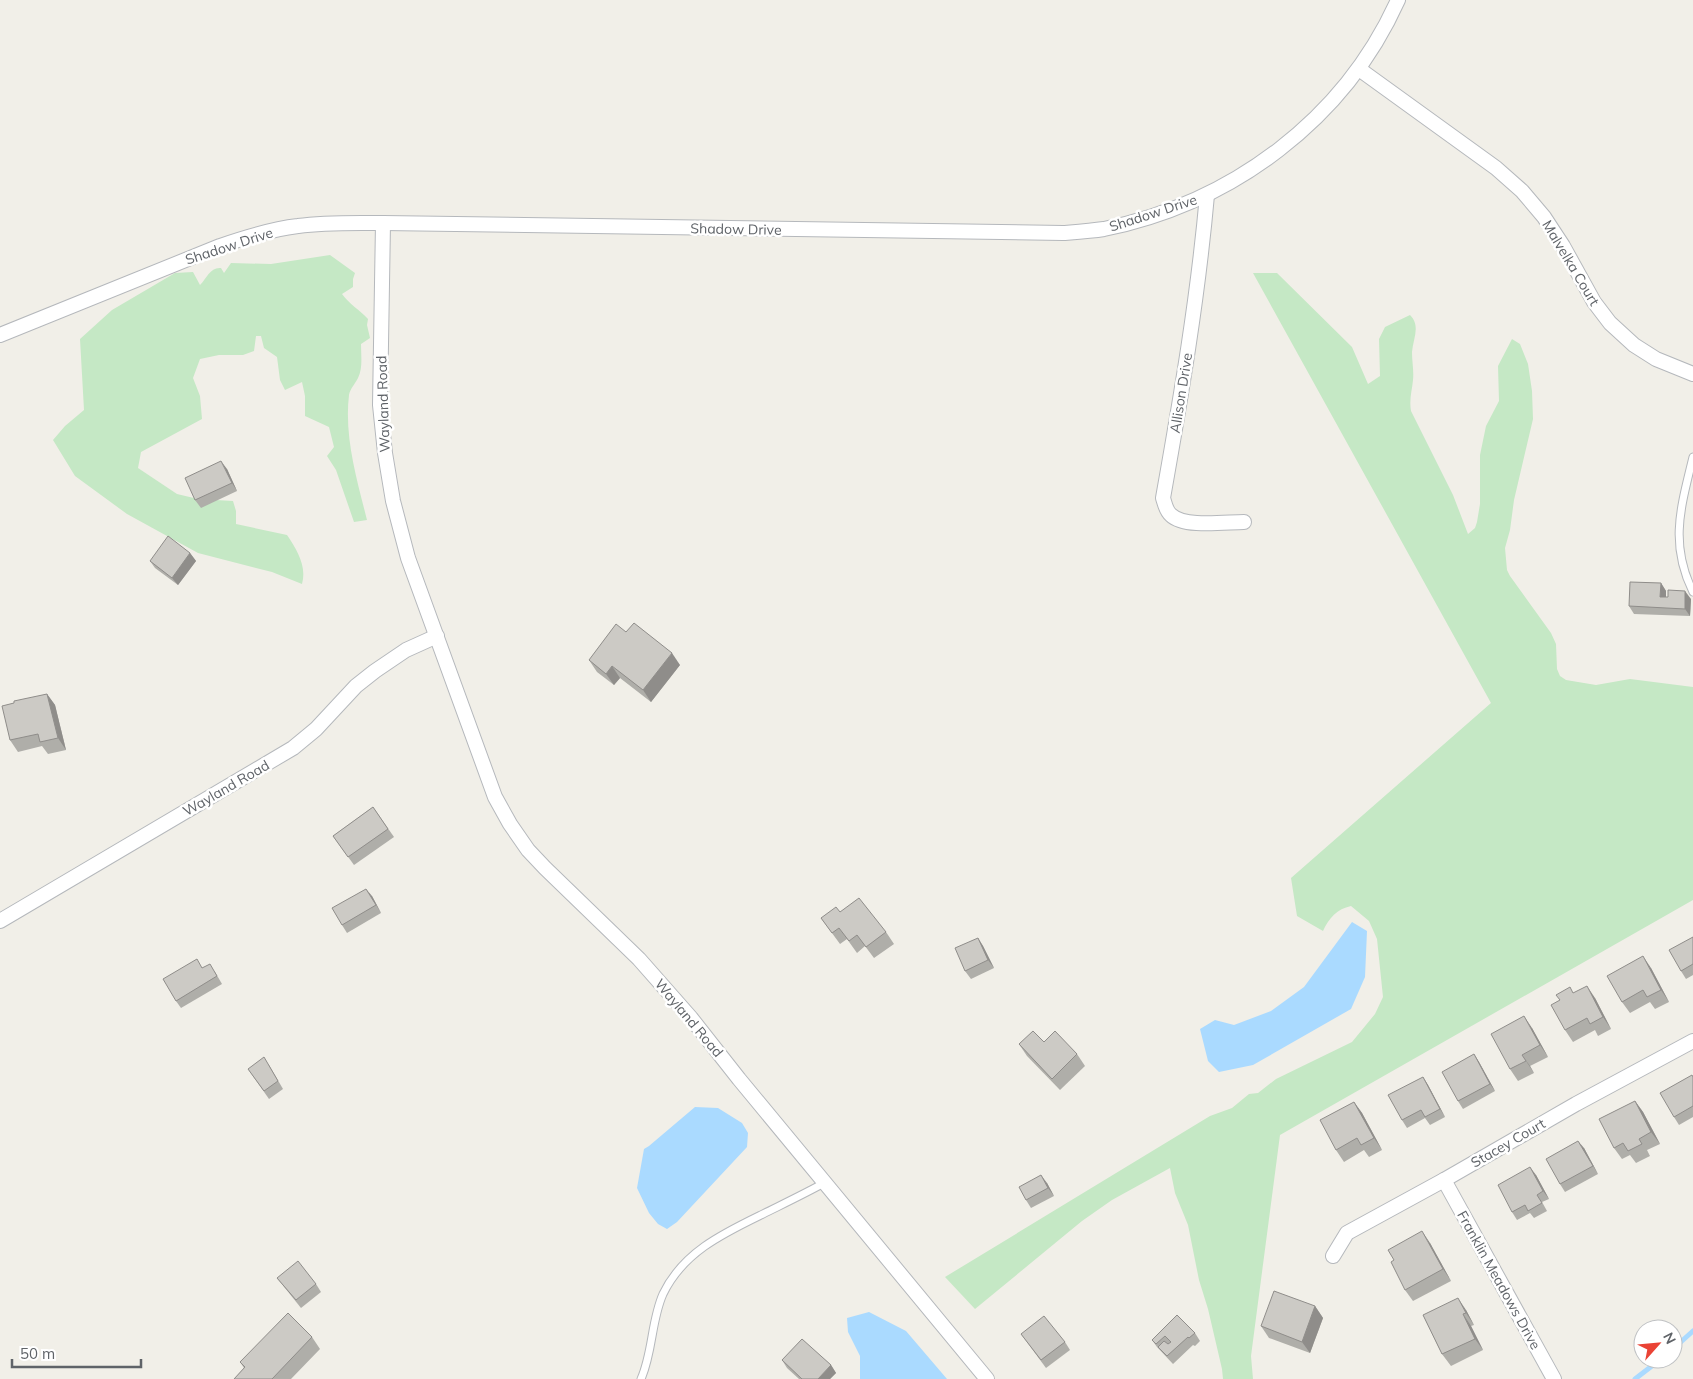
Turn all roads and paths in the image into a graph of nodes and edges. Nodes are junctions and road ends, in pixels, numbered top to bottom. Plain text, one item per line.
1 (1398, 0) edge
2 (1359, 69) junction
3 (1207, 195) junction
4 (383, 224) junction
5 (0, 335) edge
6 (1693, 374) edge
7 (1693, 457) edge
8 (1244, 522) dead end
9 (1693, 592) edge
10 (437, 636) junction
11 (0, 922) edge
12 (1693, 1041) edge
13 (1444, 1180) junction
14 (824, 1183) junction
15 (1333, 1256) dead end
16 (641, 1379) edge
17 (986, 1379) edge
18 (1554, 1379) edge

1 - 2 street, Shadow Drive
2 - 3 street, Shadow Drive
2 - 6 street, Malvelka Court
3 - 4 street, Shadow Drive
3 - 8 street, Allison Drive
4 - 5 street, Shadow Drive
4 - 10 street, Wayland Road
7 - 9 lane
10 - 11 street, Wayland Road
10 - 14 street, Wayland Road
12 - 13 street, Stacey Court
13 - 15 street, Stacey Court
13 - 18 street, Franklin Meadows Drive
14 - 16 lane
14 - 17 street, Wayland Road

